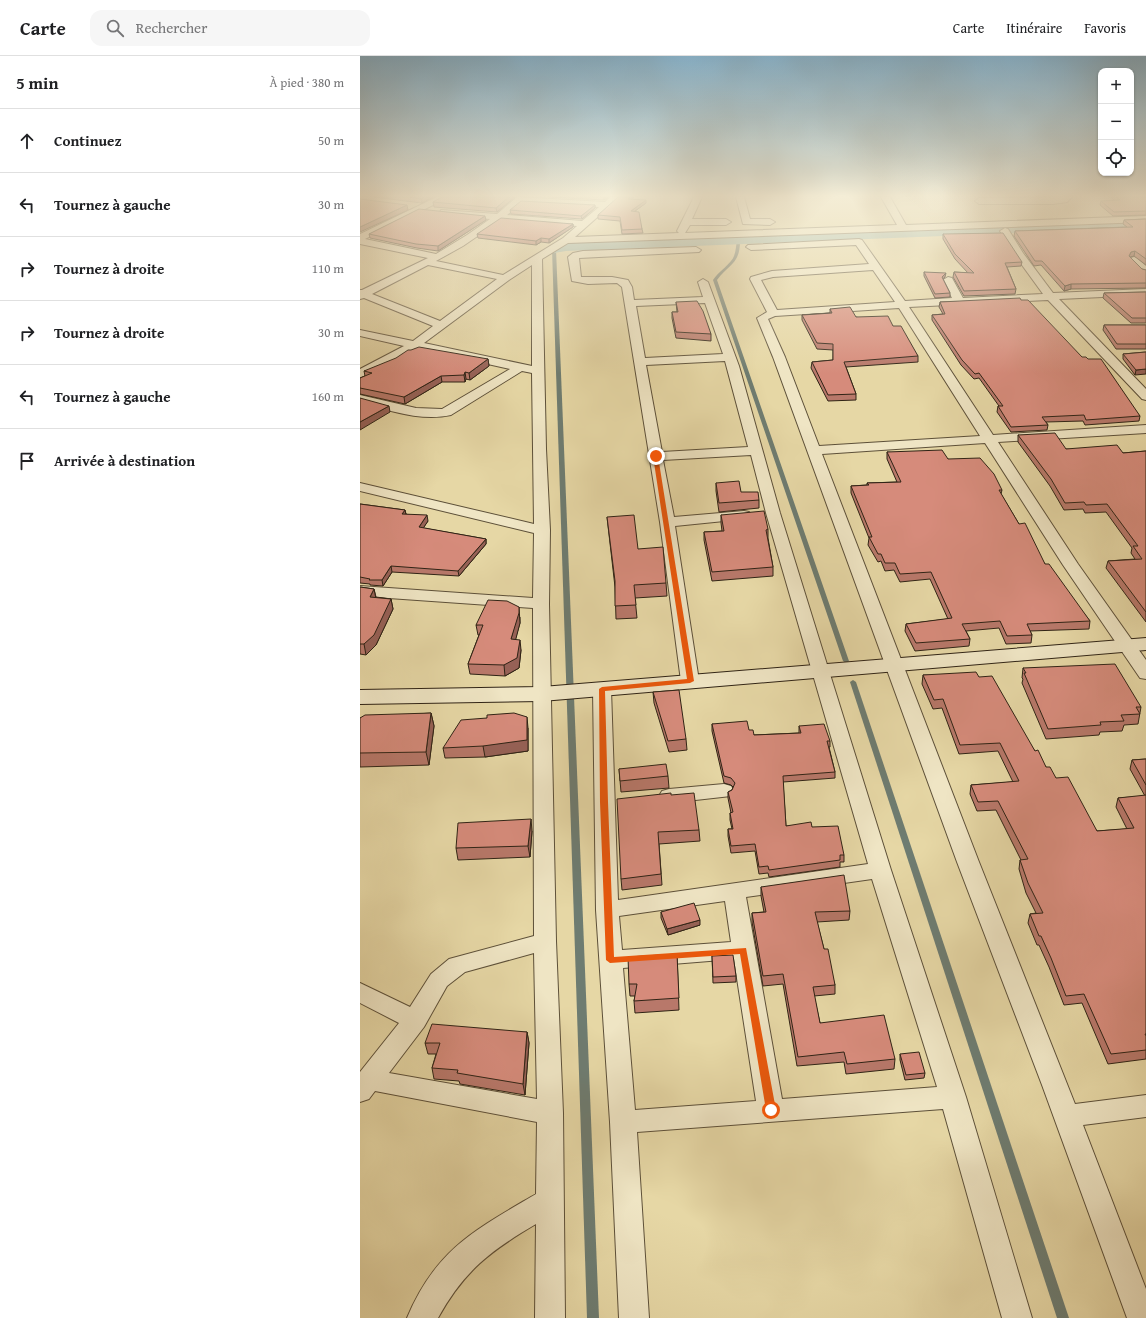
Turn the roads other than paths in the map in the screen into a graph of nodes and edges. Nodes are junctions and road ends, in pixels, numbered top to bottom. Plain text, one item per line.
1 (433, 256) edge
2 (540, 256) edge
3 (575, 256) edge
4 (871, 256) edge
5 (1020, 256) edge
6 (438, 257) joint
7 (537, 258) junction
8 (1134, 260) edge
9 (426, 262) junction
10 (876, 267) junction
11 (1146, 271) edge
12 (505, 278) junction
13 (948, 280) dead end
14 (703, 282) dead end
15 (1146, 292) edge
16 (361, 294) edge
17 (1050, 296) junction
18 (709, 300) junction
19 (959, 301) junction
20 (630, 303) junction
21 (903, 306) junction
22 (773, 313) junction
23 (441, 325) junction
24 (360, 333) edge
25 (416, 344) junction
26 (1123, 354) edge
27 (1107, 355) junction
28 (729, 357) junction
29 (640, 362) junction
30 (521, 367) junction
31 (538, 371) junction
32 (360, 374) edge
33 (1146, 396) edge
34 (360, 399) edge
35 (1146, 429) edge
36 (989, 439) junction
37 (814, 450) junction
38 (756, 451) junction
39 (656, 456) junction
40 (360, 487) edge
41 (773, 513) junction
42 (667, 522) junction
43 (542, 530) junction
44 (360, 591) edge
45 (541, 604) junction
46 (1137, 644) edge
47 (894, 665) junction
48 (820, 671) junction
49 (1146, 674) edge
50 (690, 681) junction
51 (594, 690) junction
52 (548, 693) junction
53 (361, 699) edge
54 (724, 791) dead end
55 (649, 798) edge
56 (880, 870) junction
57 (734, 891) junction
58 (607, 910) junction
59 (545, 941) junction
60 (743, 950) junction
61 (610, 960) junction
62 (360, 992) edge
63 (415, 1020) junction
64 (365, 1085) edge
65 (953, 1097) junction
66 (1146, 1106) edge
67 (771, 1110) junction
68 (550, 1113) junction
69 (1066, 1116) junction
70 (623, 1122) junction
71 (550, 1201) junction
72 (422, 1318) edge
73 (550, 1318) edge
74 (634, 1318) edge
75 (1017, 1318) edge
76 (1142, 1318) edge

1 - 6 street
2 - 7 street
3 - 20 street
4 - 10 street
5 - 17 street
6 - 9 street
7 - 12 street
7 - 31 street
8 - 11 street
9 - 12 street
9 - 16 street
10 - 21 street
10 - 22 street
12 - 23 street
13 - 19 street
14 - 18 street
15 - 17 street
16 - 23 street
17 - 19 street
17 - 27 street
18 - 20 street
18 - 28 street
19 - 21 street
20 - 29 street
21 - 22 street
21 - 36 street
22 - 37 street
23 - 25 street
24 - 25 street
25 - 30 street
25 - 32 street
26 - 27 street
27 - 33 street
28 - 29 street
28 - 38 street
29 - 39 street
30 - 31 street
30 - 34 street
31 - 43 street
35 - 36 street
36 - 37 street
36 - 46 street
37 - 47 street
38 - 39 street
38 - 41 street
39 - 42 street
40 - 43 street
41 - 42 street
41 - 48 street
42 - 50 street
43 - 45 street
44 - 45 street
45 - 52 street
46 - 47 street
46 - 49 street
47 - 48 street
47 - 69 street
48 - 50 street
48 - 56 street
50 - 51 street
51 - 52 street
51 - 58 street
52 - 53 street
52 - 59 street
54 - 55 street
56 - 57 street
56 - 65 street
57 - 58 street
57 - 60 street
58 - 61 street
59 - 63 street
59 - 68 street
60 - 61 street
60 - 67 street
61 - 70 street
62 - 63 street
63 - 64 street
64 - 68 street
65 - 67 street
65 - 75 street
66 - 69 street
67 - 70 street
68 - 71 street
69 - 76 street
70 - 74 street
71 - 72 street
71 - 73 street

